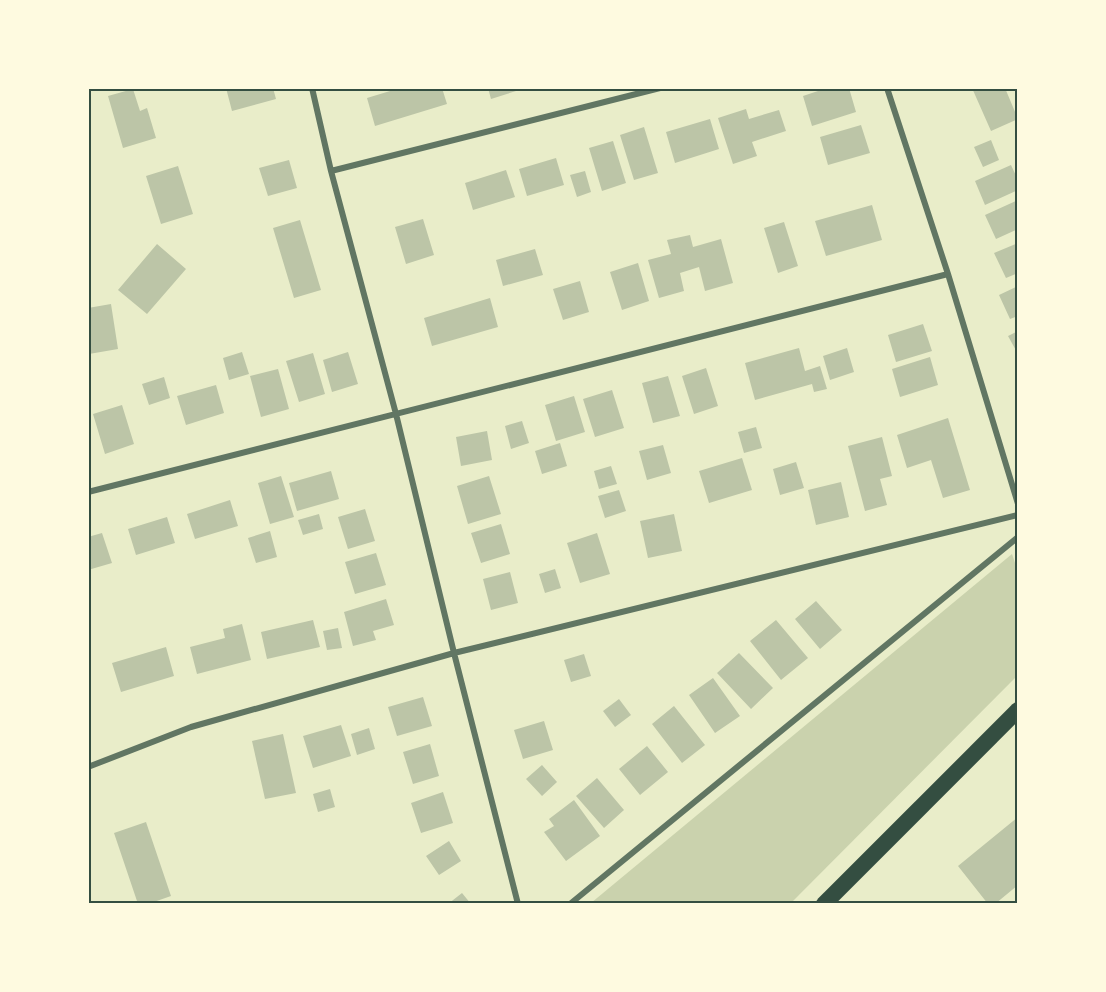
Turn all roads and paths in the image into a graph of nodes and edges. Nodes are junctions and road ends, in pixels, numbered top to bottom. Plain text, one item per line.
1 (312, 88) edge
2 (660, 88) edge
3 (887, 89) edge
4 (331, 171) junction
5 (948, 274) junction
6 (396, 414) junction
7 (88, 492) edge
8 (1017, 504) edge
9 (1017, 515) edge
10 (1017, 537) edge
11 (454, 653) junction
12 (1017, 710) edge
13 (88, 767) edge
14 (518, 903) edge
15 (570, 903) edge
16 (824, 903) edge

1 - 4 street
2 - 4 street
3 - 5 street
4 - 6 street
5 - 6 street
5 - 8 street
6 - 7 street
6 - 11 street
9 - 11 street
10 - 15 street
11 - 13 street
11 - 14 street
12 - 16 highway

